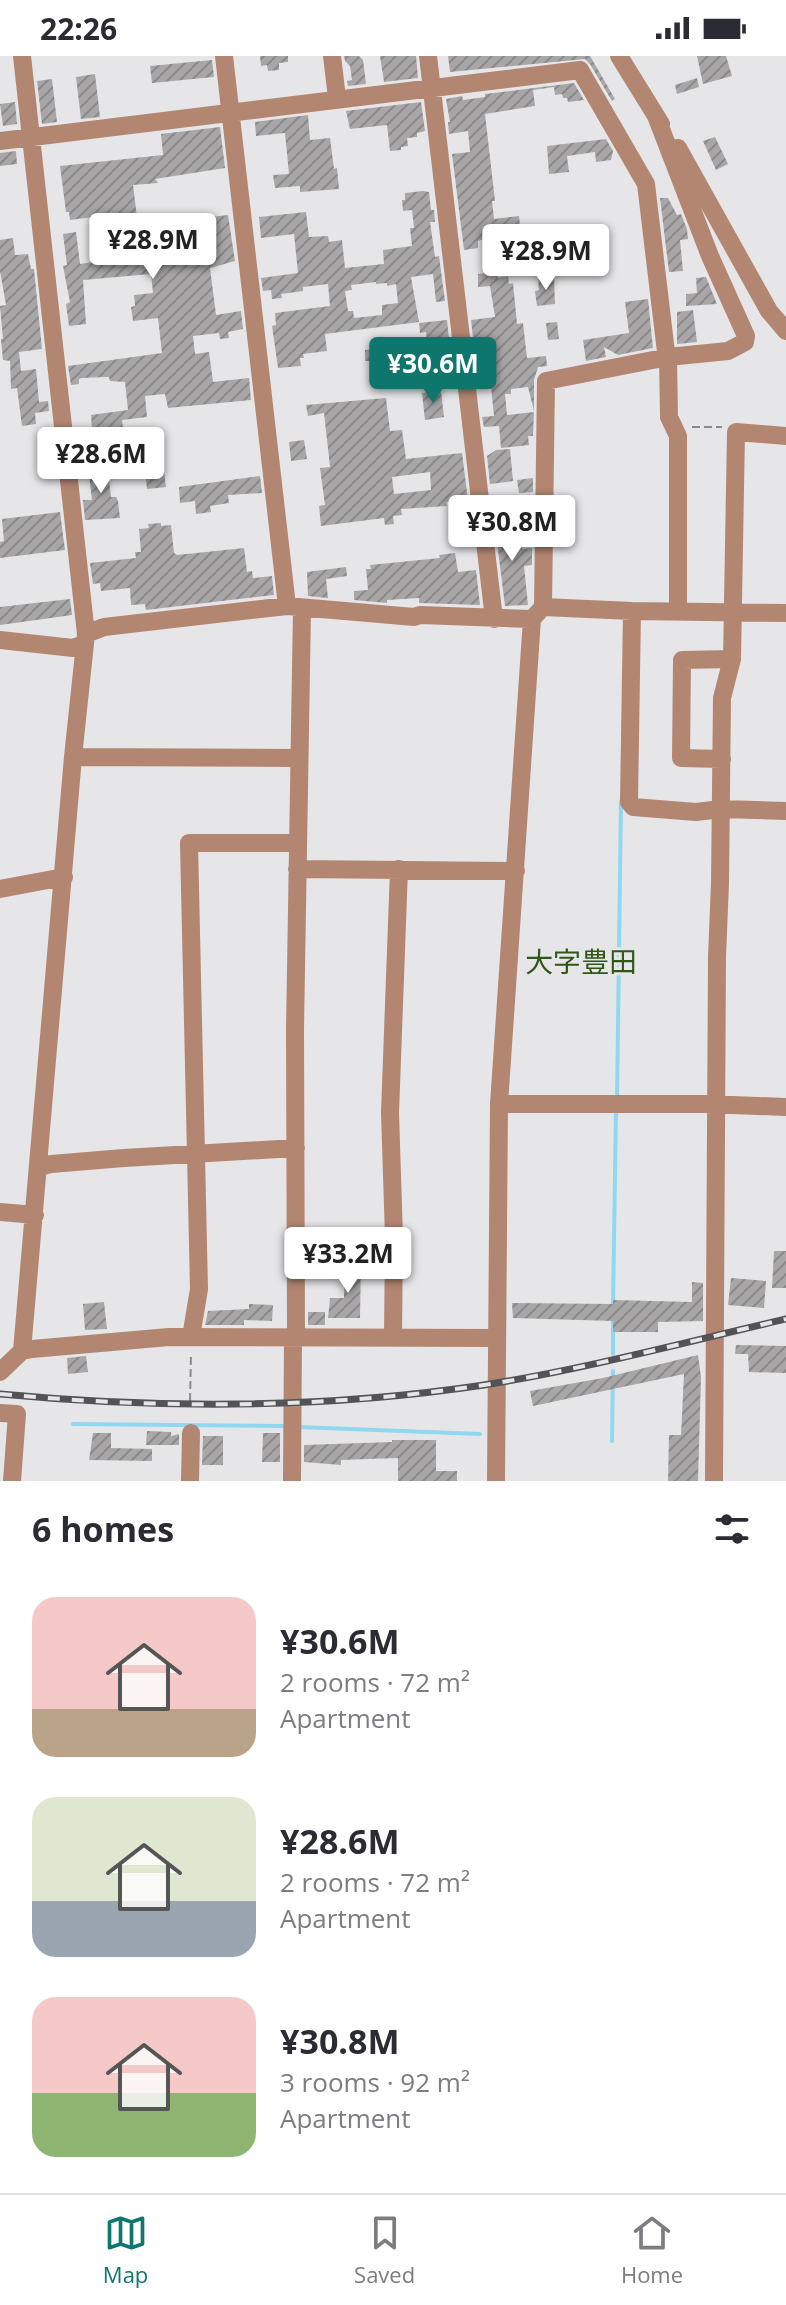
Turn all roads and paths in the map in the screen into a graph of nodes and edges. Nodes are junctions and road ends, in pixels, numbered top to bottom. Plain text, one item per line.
1 (22, 56) edge
2 (224, 56) edge
3 (332, 56) edge
4 (428, 56) edge
5 (619, 56) edge
6 (432, 87) junction
7 (337, 98) junction
8 (230, 113) junction
9 (656, 116) junction
10 (31, 137) junction
11 (0, 141) edge
12 (786, 331) edge
13 (668, 357) junction
14 (736, 432) junction
15 (678, 436) junction
16 (786, 436) edge
17 (295, 608) junction
18 (632, 611) junction
19 (678, 612) junction
20 (732, 612) junction
21 (537, 613) junction
22 (786, 613) edge
23 (494, 619) junction
24 (85, 639) junction
25 (0, 640) edge
26 (732, 659) junction
27 (73, 757) junction
28 (299, 758) junction
29 (722, 759) junction
30 (721, 809) junction
31 (786, 811) edge
32 (298, 840) junction
33 (297, 869) junction
34 (399, 869) junction
35 (516, 871) junction
36 (64, 877) junction
37 (0, 889) edge
38 (499, 1104) junction
39 (717, 1106) junction
40 (786, 1107) edge
41 (296, 1148) junction
42 (194, 1154) junction
43 (39, 1167) junction
44 (0, 1212) edge
45 (35, 1215) junction
46 (191, 1337) junction
47 (294, 1337) junction
48 (393, 1337) junction
49 (496, 1338) junction
50 (22, 1351) junction
51 (0, 1372) edge
52 (190, 1401) dead end
53 (0, 1413) edge
54 (191, 1433) dead end
55 (12, 1481) edge
56 (190, 1481) edge
57 (292, 1481) edge
58 (496, 1481) edge
59 (714, 1481) edge

1 - 10 street
2 - 8 street
3 - 7 street
4 - 6 street
5 - 9 street
6 - 7 street
6 - 13 street
6 - 23 street
7 - 8 street
8 - 10 street
8 - 17 street
9 - 12 street
9 - 13 street
10 - 11 street
10 - 24 street
13 - 15 street
13 - 21 street
14 - 15 path
14 - 16 street
14 - 20 street
15 - 19 street
17 - 23 street
17 - 24 street
17 - 28 street
18 - 19 street
18 - 21 street
18 - 30 street
19 - 20 street
20 - 22 street
20 - 26 street
21 - 23 street
21 - 35 street
24 - 25 street
24 - 27 street
26 - 29 street
26 - 29 street
27 - 28 street
27 - 36 street
28 - 32 street
29 - 30 street
30 - 31 street
30 - 39 street
32 - 33 street
32 - 42 street
33 - 34 street
33 - 41 street
34 - 35 street
34 - 48 street
35 - 38 street
36 - 37 street
36 - 43 street
38 - 39 street
38 - 49 street
39 - 40 street
39 - 59 street
41 - 42 street
41 - 47 street
42 - 43 street
42 - 46 street
43 - 45 street
44 - 45 street
45 - 50 street
46 - 47 street
46 - 50 street
46 - 52 path
47 - 48 street
47 - 57 street
48 - 49 street
49 - 58 street
50 - 51 street
53 - 55 street
54 - 56 street

